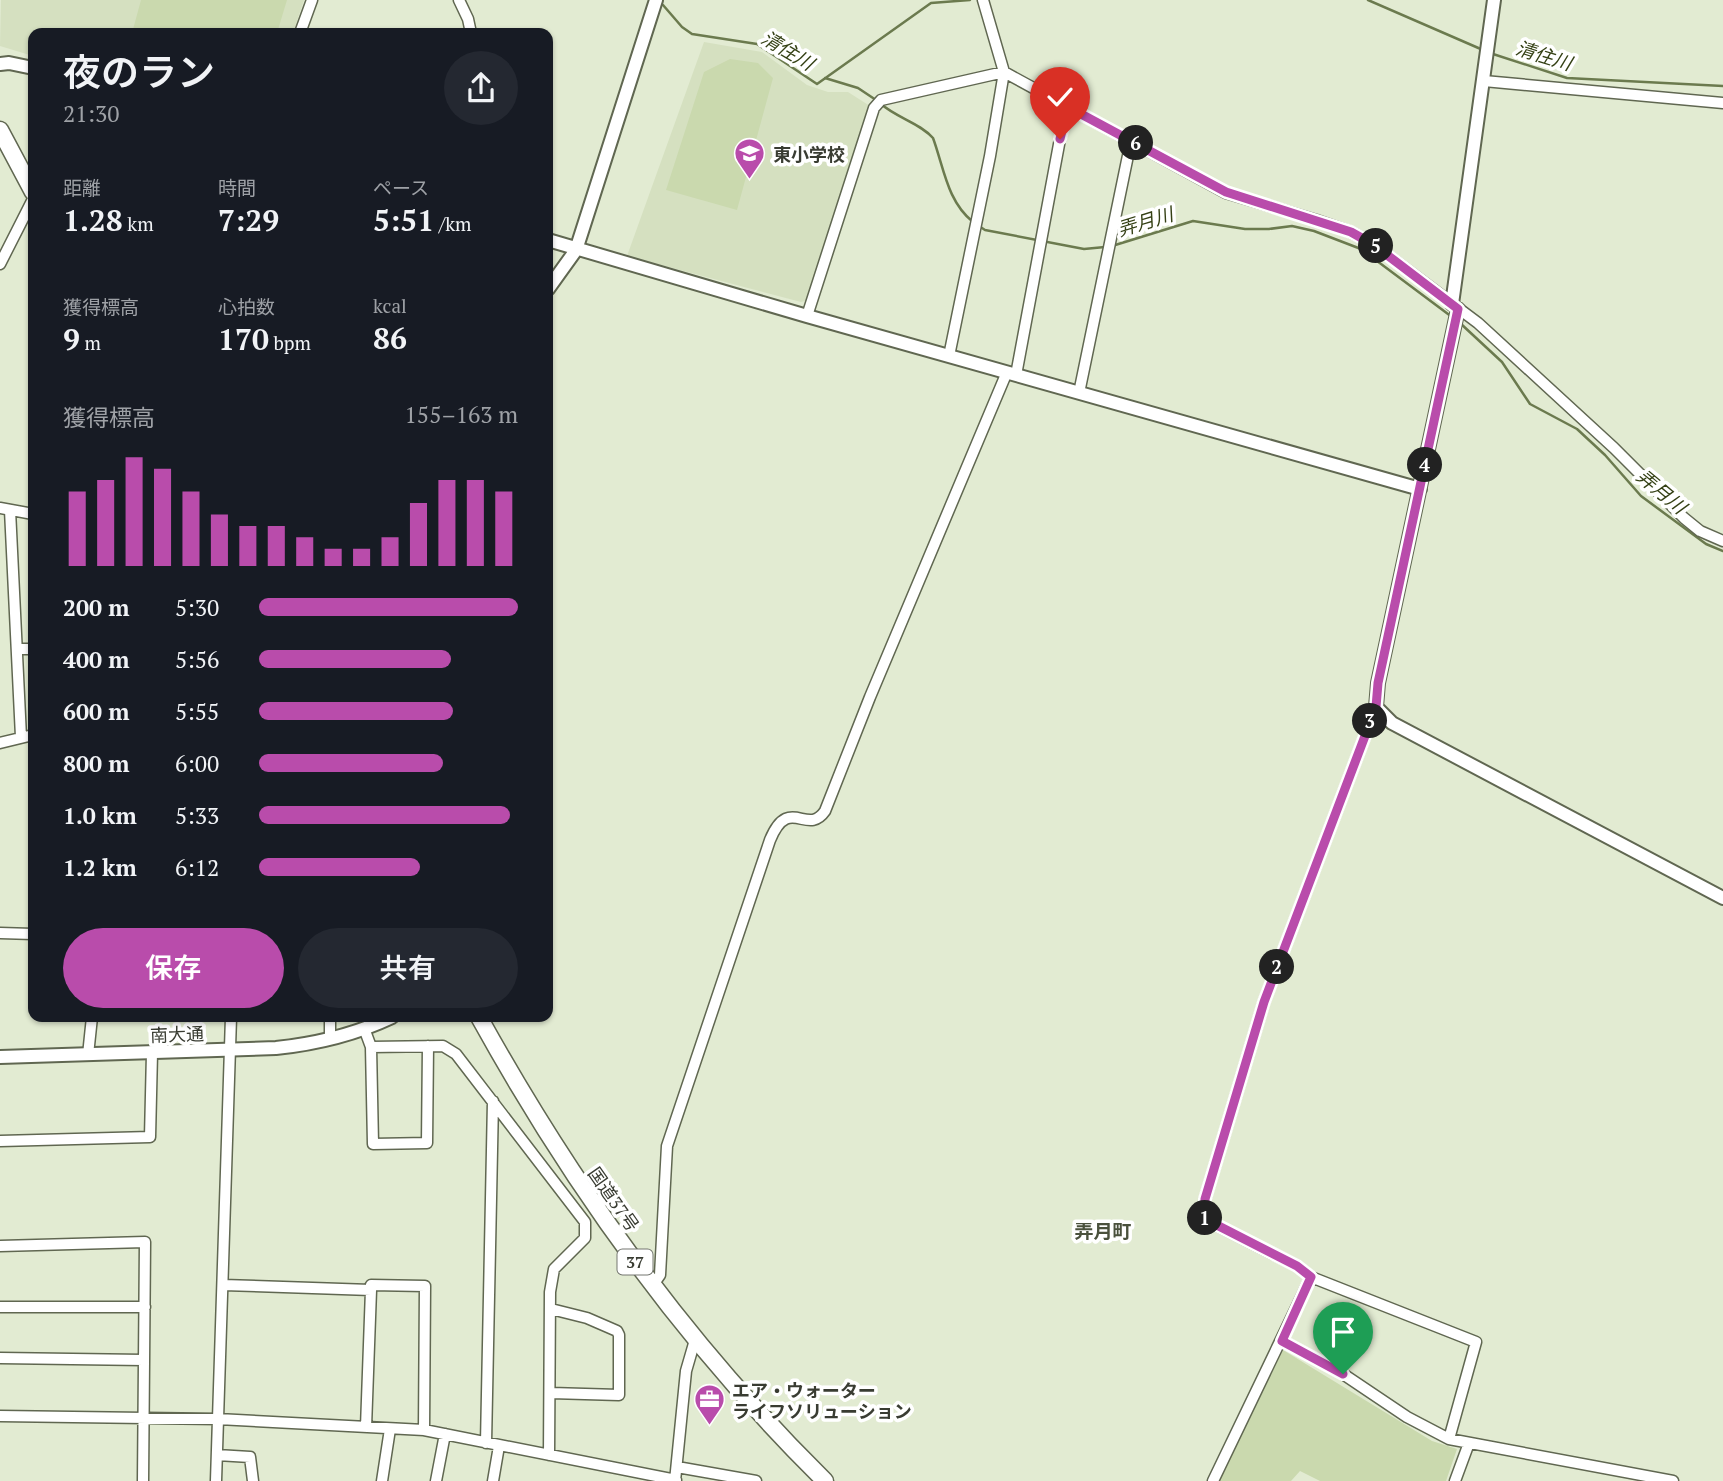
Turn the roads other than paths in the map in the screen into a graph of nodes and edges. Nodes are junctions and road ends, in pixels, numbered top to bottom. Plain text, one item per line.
1 (312, 0) edge
2 (459, 0) edge
3 (656, 0) edge
4 (983, 0) edge
5 (1494, 0) edge
6 (302, 28) edge
7 (470, 28) edge
8 (0, 64) edge
9 (28, 67) edge
10 (1004, 72) junction
11 (1484, 81) junction
12 (1723, 103) edge
13 (1068, 107) junction
14 (0, 130) edge
15 (1132, 141) junction
16 (28, 182) edge
17 (28, 210) edge
18 (553, 242) edge
19 (576, 250) junction
20 (0, 264) edge
21 (553, 282) edge
22 (1455, 307) junction
23 (807, 316) junction
24 (949, 356) junction
25 (1012, 374) junction
26 (1079, 393) junction
27 (1420, 489) junction
28 (5, 509) edge
29 (28, 513) edge
30 (1723, 541) edge
31 (17, 649) junction
32 (28, 649) edge
33 (1376, 707) junction
34 (28, 735) edge
35 (21, 737) junction
36 (0, 743) edge
37 (1723, 898) edge
38 (0, 933) edge
39 (28, 934) edge
40 (91, 1022) edge
41 (231, 1022) edge
42 (330, 1022) edge
43 (379, 1022) edge
44 (482, 1022) edge
45 (364, 1028) junction
46 (330, 1038) junction
47 (428, 1046) junction
48 (371, 1047) junction
49 (229, 1050) junction
50 (152, 1053) junction
51 (88, 1055) junction
52 (0, 1057) edge
53 (493, 1101) junction
54 (0, 1141) edge
55 (0, 1246) edge
56 (1311, 1277) junction
57 (653, 1285) junction
58 (223, 1286) junction
59 (371, 1290) junction
60 (0, 1307) edge
61 (145, 1307) junction
62 (551, 1309) junction
63 (695, 1340) junction
64 (1282, 1341) junction
65 (0, 1358) edge
66 (144, 1360) junction
67 (551, 1393) junction
68 (0, 1416) edge
69 (144, 1418) junction
70 (218, 1419) junction
71 (366, 1427) junction
72 (390, 1429) junction
73 (424, 1430) junction
74 (445, 1434) junction
75 (1449, 1439) junction
76 (486, 1443) junction
77 (1469, 1443) junction
78 (499, 1446) junction
79 (217, 1455) junction
80 (549, 1455) junction
81 (677, 1467) junction
82 (143, 1481) edge
83 (216, 1481) edge
84 (253, 1481) edge
85 (382, 1481) edge
86 (436, 1481) edge
87 (493, 1481) edge
88 (676, 1481) edge
89 (756, 1481) edge
90 (825, 1481) edge
91 (1213, 1481) edge
92 (1455, 1481) edge
93 (1673, 1481) edge

1 - 6 street
2 - 7 street
3 - 19 street
4 - 10 street
5 - 11 street
8 - 9 street
10 - 13 street
10 - 23 street
10 - 24 street
11 - 12 street
11 - 22 street
13 - 15 street
13 - 25 street
14 - 16 highway
15 - 22 street
15 - 26 street
17 - 20 street
18 - 19 street
19 - 21 street
19 - 23 street
22 - 27 street
22 - 30 street
23 - 24 street
24 - 25 street
25 - 26 street
25 - 57 street
26 - 27 street
27 - 33 street
28 - 29 street
28 - 31 street
31 - 32 street
31 - 35 street
33 - 37 street
33 - 56 street
34 - 35 street
35 - 36 street
38 - 39 street
40 - 51 street
41 - 49 street
42 - 46 street
43 - 45 street, 南大通
44 - 57 highway, 国道37号 / 37
45 - 46 street, 南大通
45 - 48 street
46 - 49 street, 南大通
47 - 48 street
47 - 48 street
47 - 53 street
49 - 50 street, 南大通
49 - 58 street
50 - 51 street, 南大通
50 - 54 street
51 - 52 street, 南大通
53 - 62 street
53 - 76 street
55 - 61 street
56 - 64 street
56 - 75 street
57 - 63 highway, 国道37号 / 37
58 - 59 street
58 - 70 street
59 - 71 street
59 - 73 street
60 - 61 street
61 - 66 street
62 - 67 street
62 - 67 street
63 - 81 street
63 - 90 highway, 国道37号 / 37
64 - 75 street
64 - 91 street
65 - 66 street
66 - 69 street
67 - 80 street
68 - 69 street
69 - 70 street
69 - 82 street
70 - 71 street
70 - 79 street
71 - 72 street
72 - 73 street
72 - 85 street
73 - 74 street
74 - 76 street
74 - 86 street
75 - 77 street
76 - 78 street
77 - 92 street
77 - 93 street
78 - 80 street
78 - 87 street
79 - 83 street
79 - 84 street
80 - 88 street
81 - 88 street
81 - 89 street

